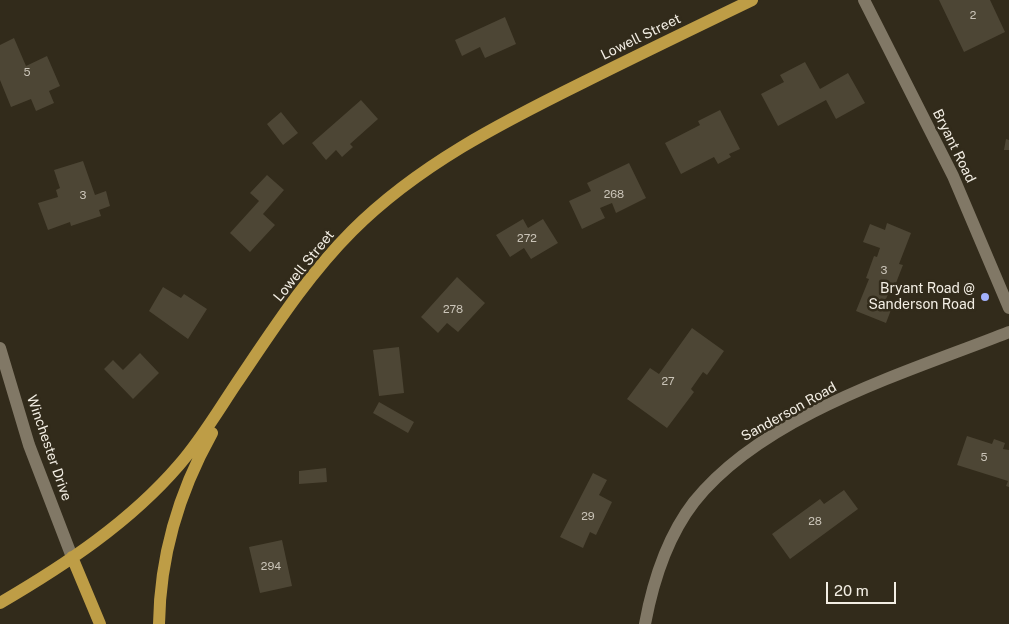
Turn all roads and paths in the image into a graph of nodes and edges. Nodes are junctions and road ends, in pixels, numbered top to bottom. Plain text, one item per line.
1 (752, 0) edge
2 (864, 0) edge
3 (1009, 308) edge
4 (1009, 332) edge
5 (0, 348) edge
6 (258, 351) junction
7 (72, 557) junction
8 (0, 602) edge
9 (100, 624) edge
10 (159, 624) edge
11 (646, 624) edge

1 - 6 main road, Lowell Street
2 - 3 street, Bryant Road
4 - 11 street, Sanderson Road
5 - 7 street, Winchester Drive
6 - 7 main road, Lowell Street
6 - 10 main road
7 - 8 main road, Lowell Street
7 - 9 main road

